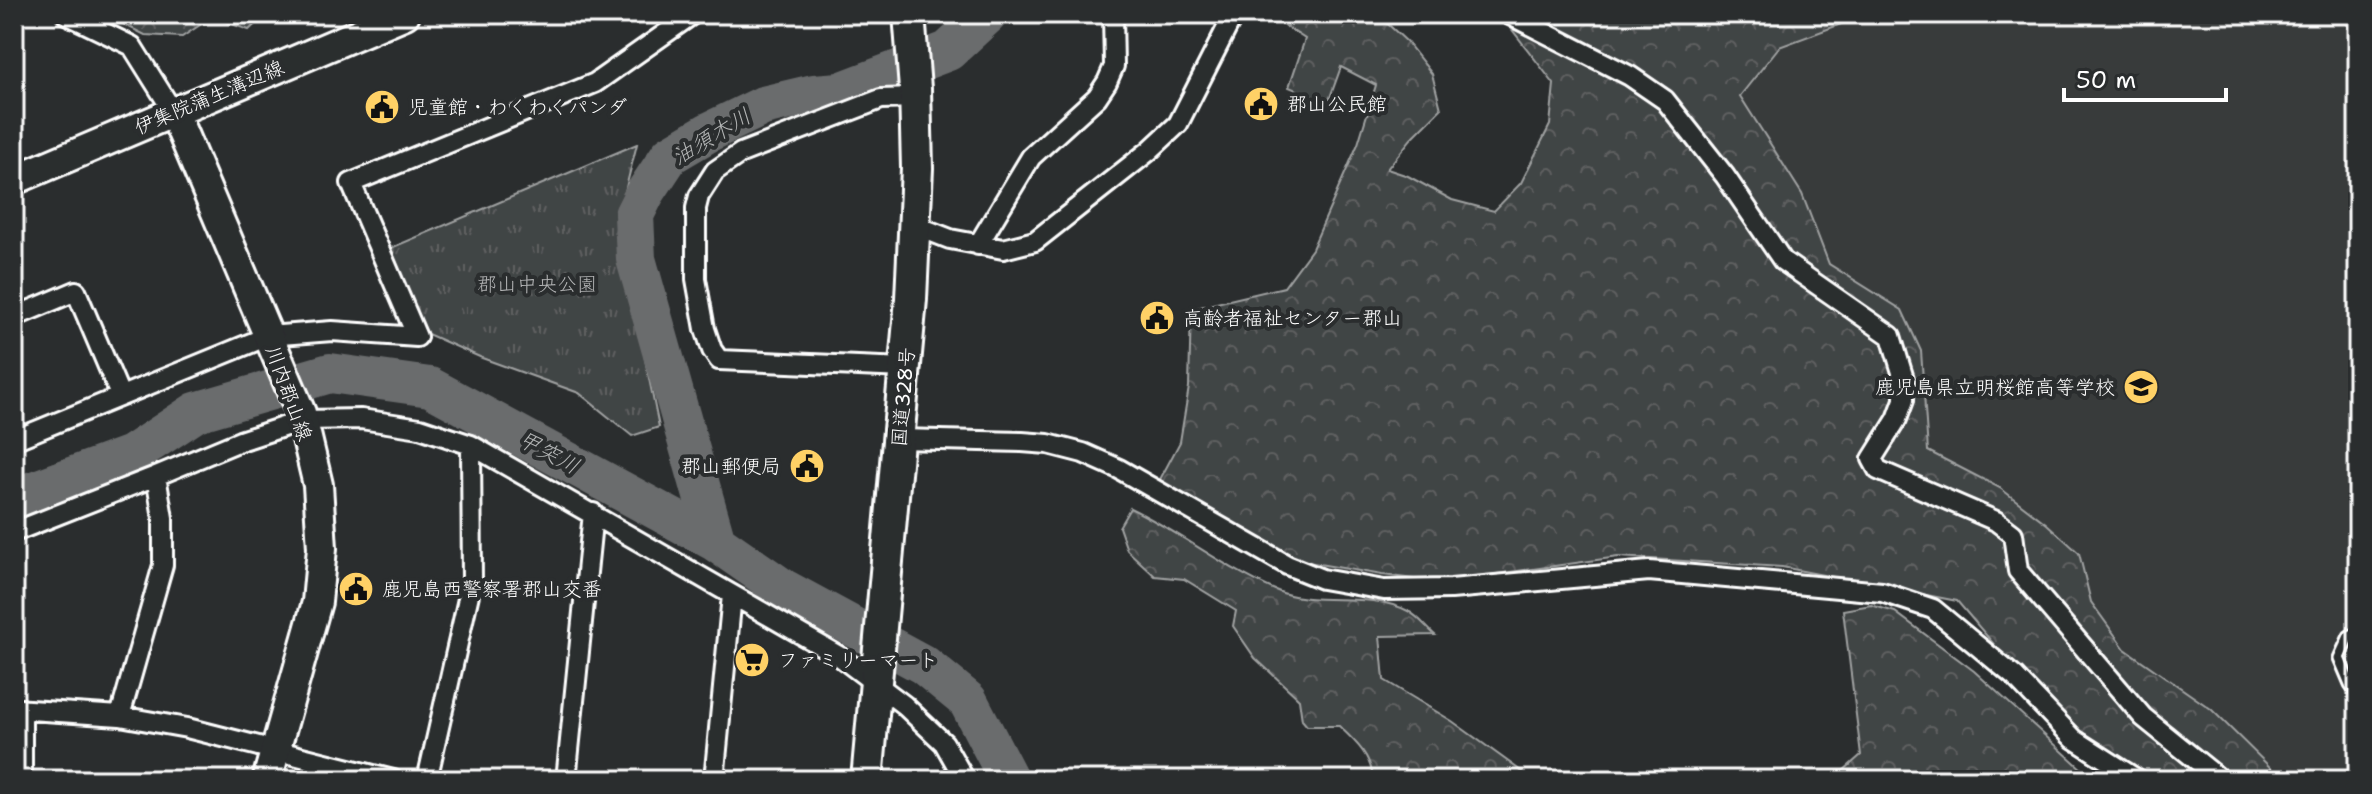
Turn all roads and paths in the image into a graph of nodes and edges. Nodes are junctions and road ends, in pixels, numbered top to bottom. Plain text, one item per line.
1 (66, 14) edge
2 (405, 14) edge
3 (693, 14) edge
4 (909, 14) edge
5 (1113, 14) edge
6 (1234, 14) edge
7 (1508, 14) edge
8 (915, 94) junction
9 (174, 113) junction
10 (14, 180) edge
11 (914, 225) junction
12 (978, 245) junction
13 (14, 317) edge
14 (271, 342) junction
15 (905, 368) junction
16 (120, 395) junction
17 (302, 416) junction
18 (899, 439) junction
19 (14, 440) edge
20 (471, 445) junction
21 (156, 476) junction
22 (593, 513) junction
23 (14, 532) edge
24 (732, 595) junction
25 (2358, 632) edge
26 (877, 677) junction
27 (2358, 695) edge
28 (18, 709) edge
29 (120, 716) junction
30 (277, 752) junction
31 (22, 780) edge
32 (267, 780) edge
33 (393, 780) edge
34 (427, 780) edge
35 (566, 780) edge
36 (714, 780) edge
37 (867, 780) edge
38 (965, 780) edge
39 (2138, 780) edge
40 (2221, 780) edge

1 - 9 street
2 - 9 main road, 伊集院蒲生溝辺線
3 - 14 street
4 - 8 highway, 国道328号
5 - 12 street
6 - 12 street
7 - 40 street
8 - 11 highway, 国道328号
8 - 15 street
9 - 10 main road, 伊集院蒲生溝辺線
9 - 14 main road, 川内郡山線
11 - 12 street
11 - 15 highway, 国道328号
13 - 16 street
14 - 16 street
14 - 17 main road, 川内郡山線
15 - 18 highway, 国道328号
16 - 19 street
17 - 20 street
17 - 21 street
17 - 30 main road, 川内郡山線
18 - 26 highway, 国道328号
18 - 39 street
20 - 22 street
20 - 34 street
21 - 23 street
21 - 29 street
22 - 24 street
22 - 35 street
24 - 26 street
24 - 36 street
25 - 27 lane
26 - 37 highway, 国道328号
26 - 38 street
28 - 29 street
28 - 31 street
29 - 30 street
30 - 32 main road, 川内郡山線
30 - 33 street

